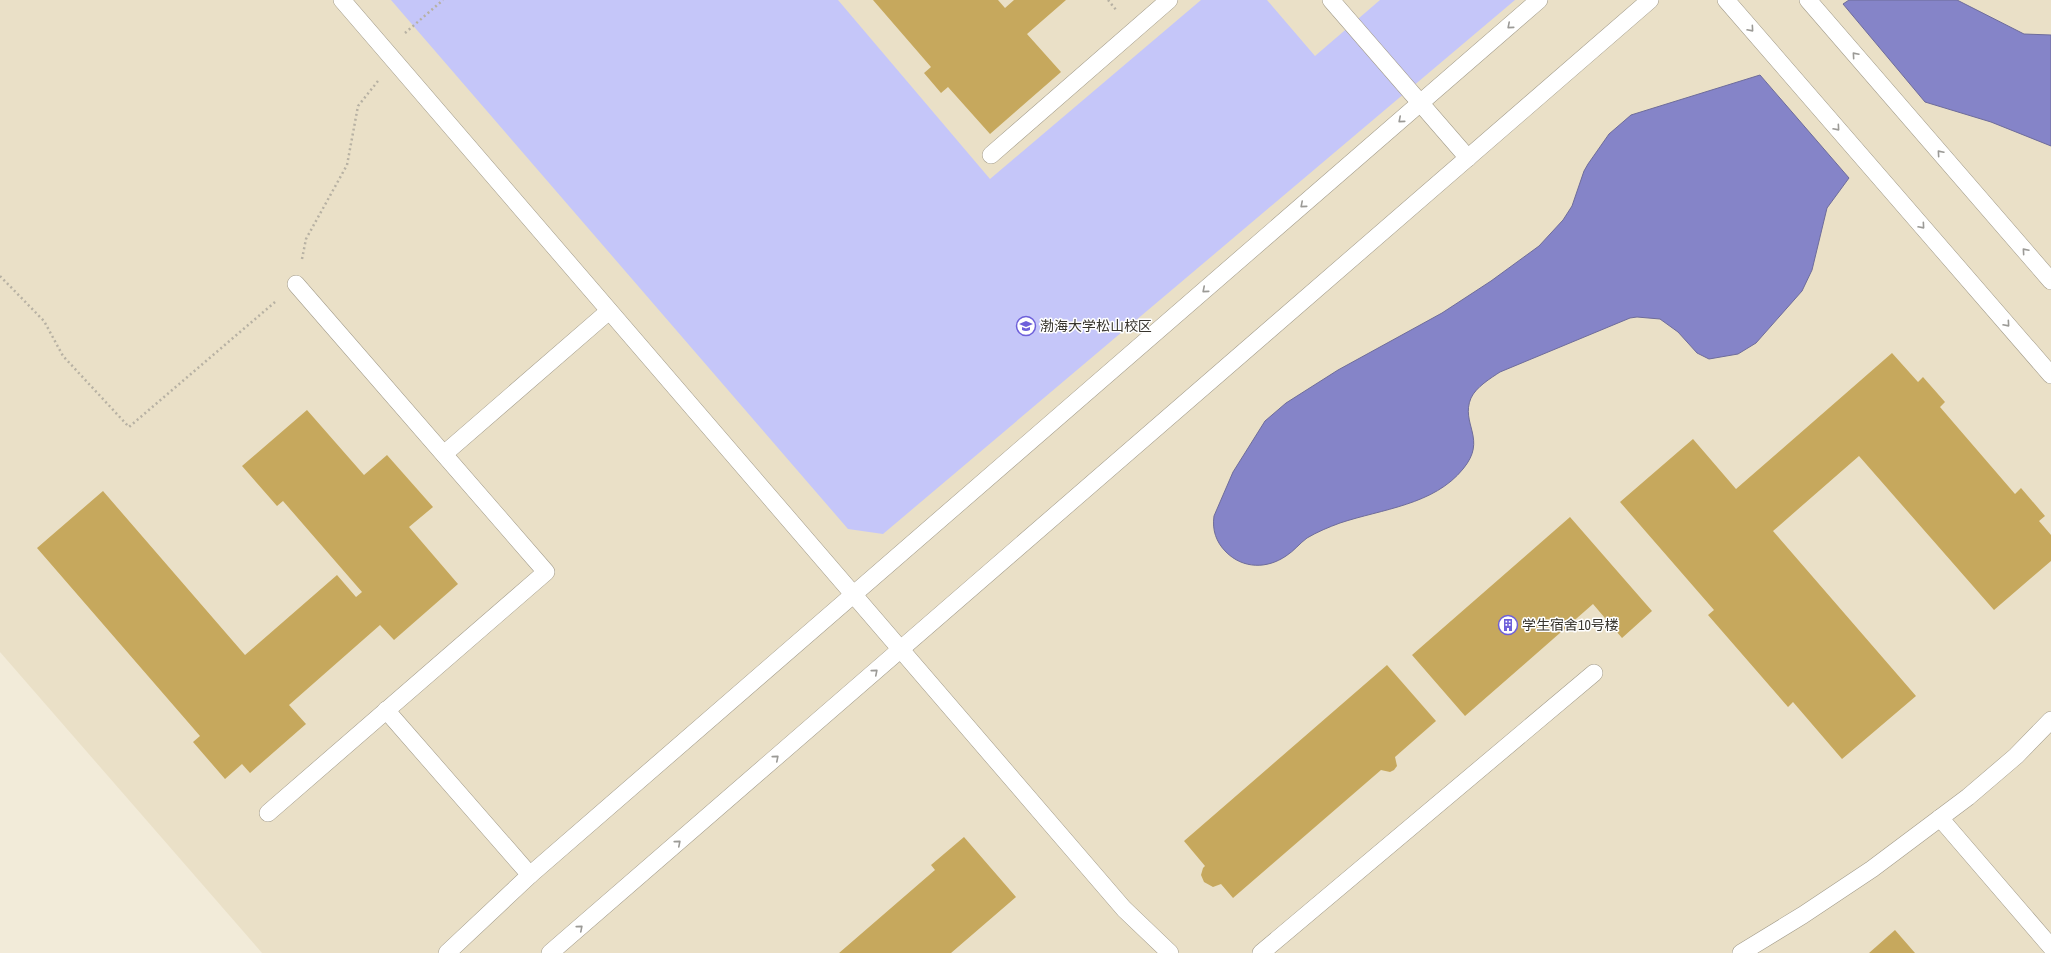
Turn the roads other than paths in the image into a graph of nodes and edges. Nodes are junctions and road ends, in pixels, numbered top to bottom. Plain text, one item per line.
1 (342, 0) edge
2 (1169, 0) edge
3 (1331, 0) edge
4 (1539, 0) edge
5 (1650, 0) edge
6 (1726, 0) edge
7 (1808, 0) edge
8 (1421, 103) junction
9 (991, 155) dead end
10 (1468, 158) junction
11 (2051, 281) edge
12 (296, 284) road end
13 (609, 310) junction
14 (2051, 375) edge
15 (444, 454) junction
16 (854, 594) junction
17 (901, 650) junction
18 (1594, 673) dead end
19 (386, 710) junction
20 (2051, 720) edge
21 (268, 813) dead end
22 (1940, 818) junction
23 (530, 875) junction
24 (2051, 947) edge
25 (1760, 948) edge
26 (447, 953) edge
27 (550, 953) edge
28 (1170, 953) edge
29 (1261, 953) edge
30 (1741, 953) edge

1 - 13 lane
2 - 9 lane
3 - 8 lane
4 -> 8 lane
5 - 10 lane
6 -> 14 lane
11 -> 7 lane
8 - 10 lane
8 -> 16 lane
10 - 17 lane
12 - 15 lane
13 - 15 lane
13 - 16 lane
15 - 19 lane
16 - 17 lane
16 - 23 lane
27 -> 17 lane
17 - 28 lane
18 - 29 lane
19 - 21 lane
19 - 23 lane
20 - 22 lane
22 - 24 lane
22 - 25 lane
23 - 26 lane
25 - 30 lane

